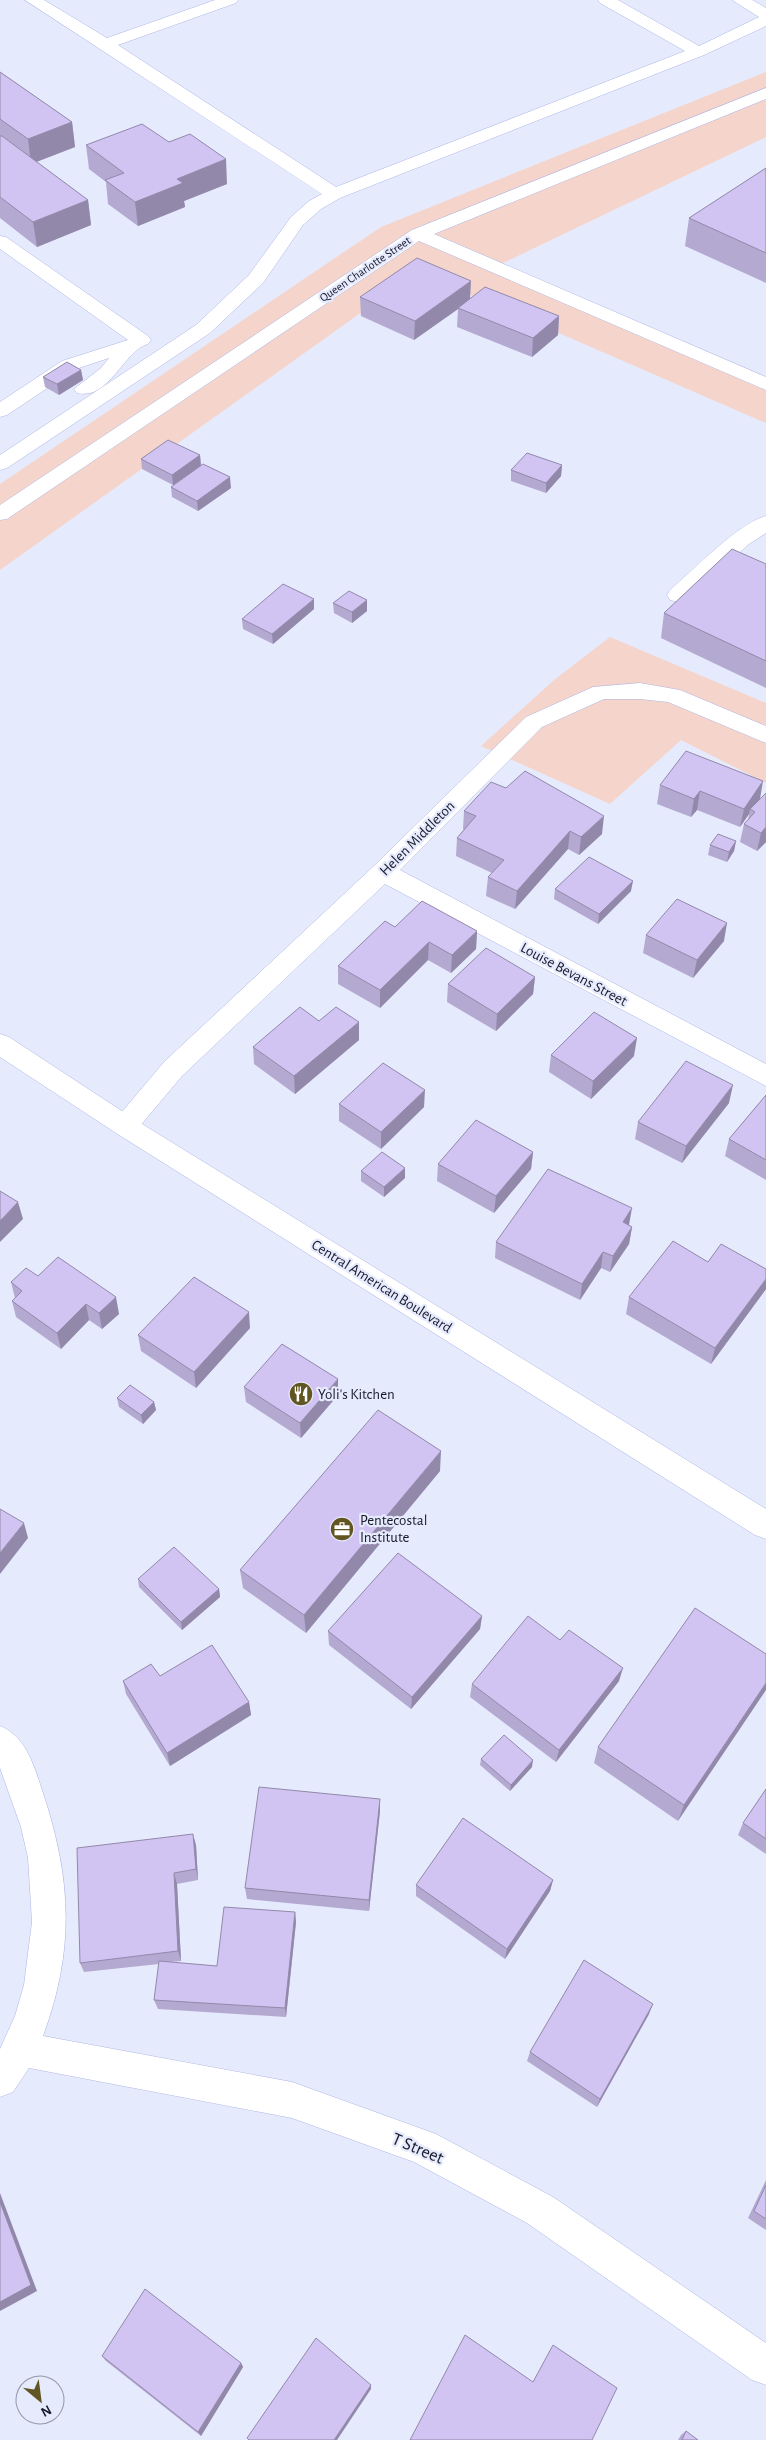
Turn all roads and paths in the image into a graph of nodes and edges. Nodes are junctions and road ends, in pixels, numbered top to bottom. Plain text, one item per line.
1 (33, 0) edge
2 (230, 0) edge
3 (606, 0) edge
4 (740, 0) edge
5 (766, 14) edge
6 (766, 20) edge
7 (105, 44) junction
8 (698, 52) junction
9 (766, 93) edge
10 (334, 194) junction
11 (418, 234) junction
12 (0, 241) edge
13 (141, 340) dead end
14 (766, 384) edge
15 (0, 411) edge
16 (0, 446) edge
17 (0, 464) edge
18 (0, 514) edge
19 (766, 523) edge
20 (678, 595) dead end
21 (766, 736) edge
22 (383, 872) junction
23 (0, 1044) edge
24 (766, 1076) edge
25 (125, 1126) junction
26 (766, 1525) edge
27 (0, 1742) edge
28 (20, 2049) junction
29 (0, 2079) edge
30 (766, 2366) edge

1 - 7 street
2 - 7 street
3 - 8 street
4 - 5 street
6 - 8 street
7 - 10 street
8 - 10 street
9 - 11 street, Queen Charlotte Street
10 - 17 street
11 - 14 street
11 - 18 street, Queen Charlotte Street
12 - 13 street
15 - 16 street
19 - 20 street
21 - 22 street, Helen Middleton
22 - 24 street, Louise Bevans Street
22 - 25 street, Helen Middleton
23 - 25 street, Central American Boulevard
25 - 26 street, Central American Boulevard
27 - 28 street
28 - 29 street
28 - 30 street, T Street

